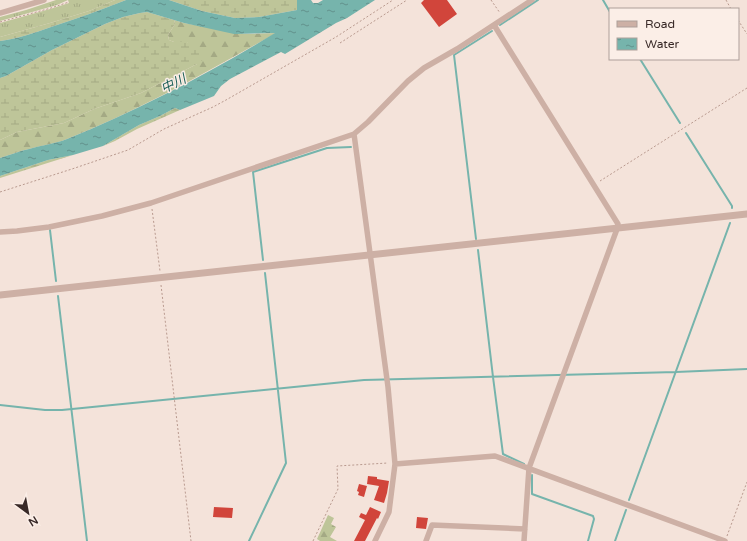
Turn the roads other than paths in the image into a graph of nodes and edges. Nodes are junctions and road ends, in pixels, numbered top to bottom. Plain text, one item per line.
1 (44, 0) edge
2 (532, 0) edge
3 (0, 13) edge
4 (494, 25) junction
5 (354, 134) junction
6 (747, 214) edge
7 (617, 229) junction
8 (0, 232) edge
9 (370, 256) junction
10 (0, 295) edge
11 (395, 464) junction
12 (529, 468) junction
13 (525, 529) junction
14 (375, 541) edge
15 (426, 541) edge
16 (524, 541) edge
17 (725, 541) edge

1 - 3 street
2 - 4 street
4 - 5 street
4 - 7 street
5 - 8 street
5 - 9 street
6 - 7 street
7 - 9 street
7 - 12 street
9 - 10 street
9 - 11 street
11 - 12 street
11 - 14 street
12 - 13 street
12 - 17 street
13 - 15 street
13 - 16 street

